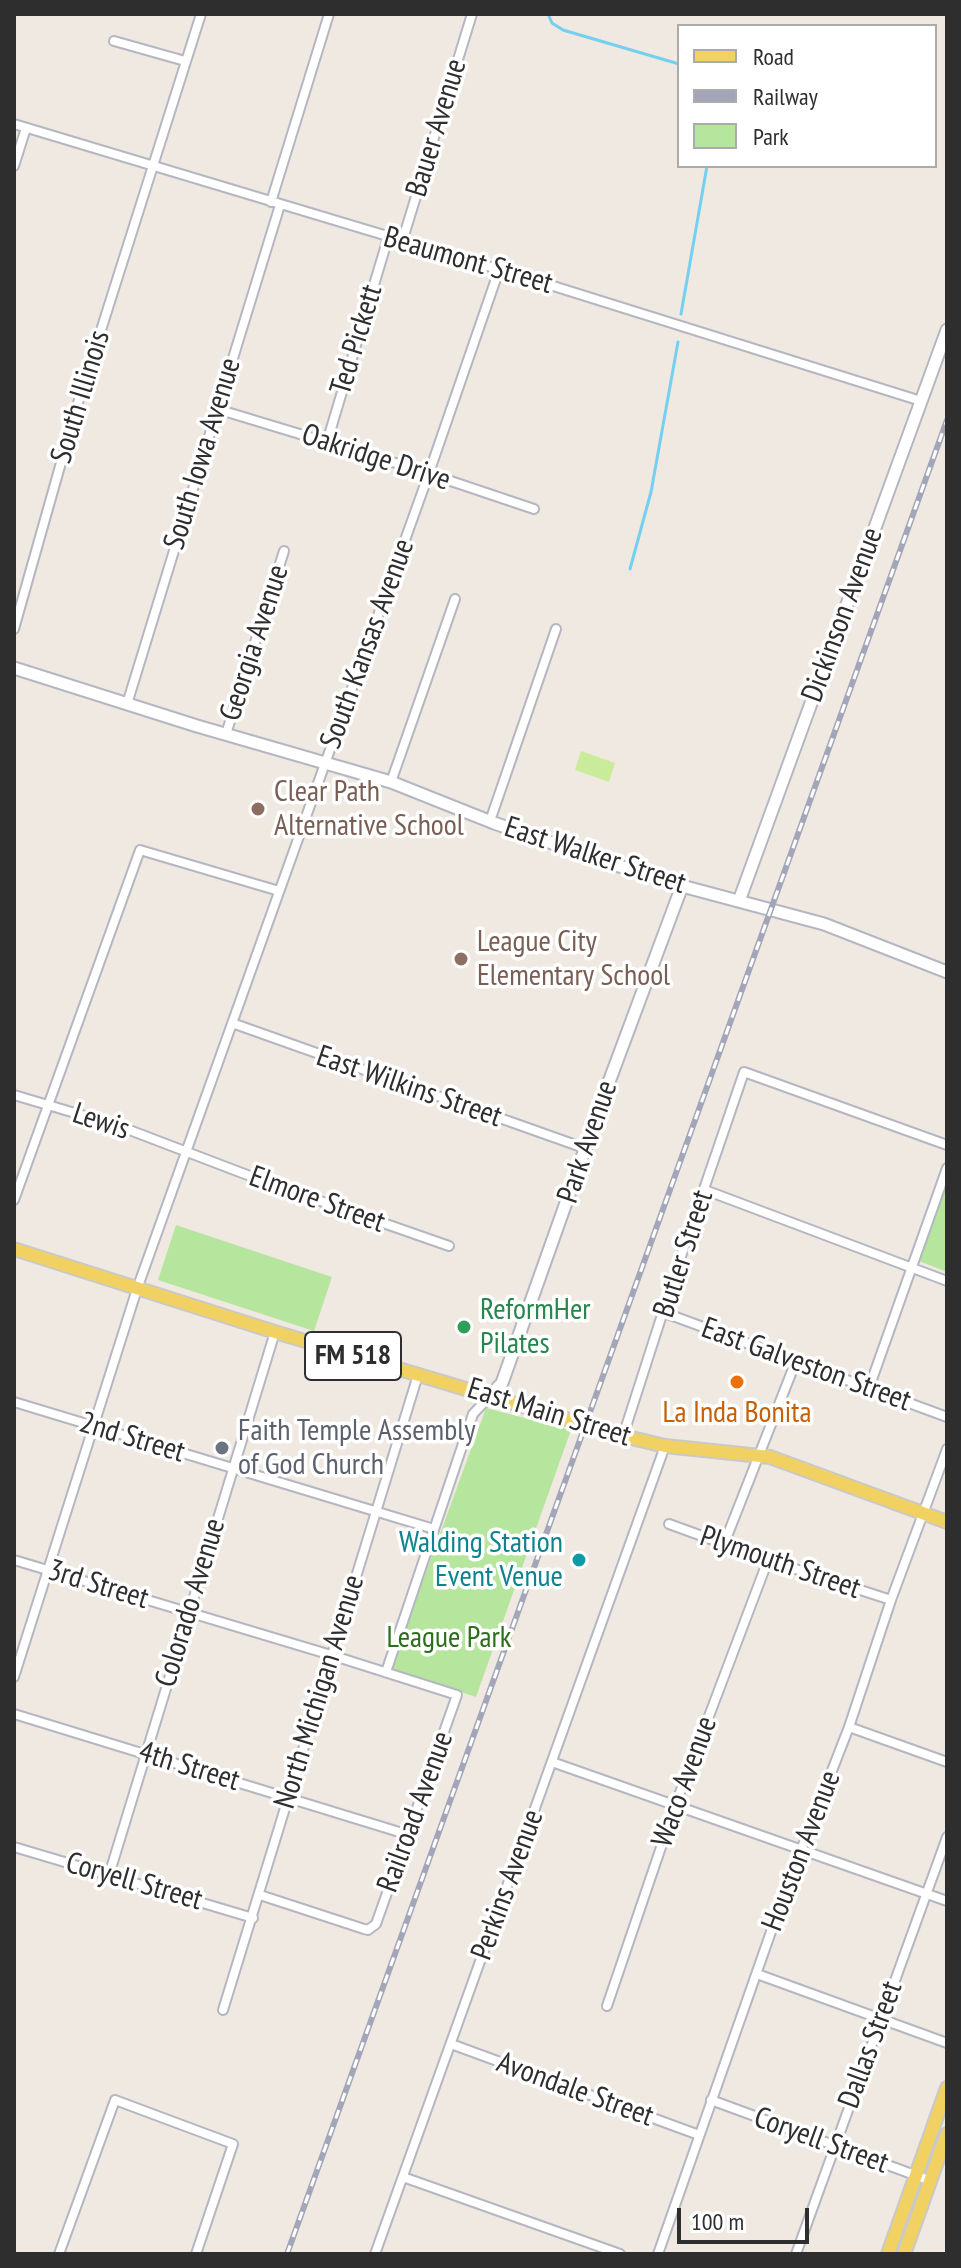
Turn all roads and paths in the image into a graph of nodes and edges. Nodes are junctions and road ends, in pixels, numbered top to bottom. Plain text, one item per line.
1 (201, 14) edge
2 (329, 14) edge
3 (472, 14) edge
4 (114, 41) dead end
5 (185, 61) junction
6 (14, 124) edge
7 (26, 128) junction
8 (14, 166) edge
9 (152, 167) junction
10 (276, 204) junction
11 (388, 238) junction
12 (402, 242) junction
13 (499, 270) junction
14 (947, 330) edge
15 (921, 401) junction
16 (217, 409) junction
17 (327, 442) junction
18 (429, 473) junction
19 (534, 509) dead end
20 (284, 551) dead end
21 (455, 599) dead end
22 (14, 629) edge
23 (556, 629) dead end
24 (14, 668) edge
25 (127, 704) junction
26 (226, 734) junction
27 (326, 762) junction
28 (391, 782) junction
29 (490, 821) junction
30 (682, 886) junction
31 (279, 891) junction
32 (739, 901) junction
33 (947, 972) edge
34 (232, 1023) junction
35 (14, 1095) edge
36 (47, 1105) junction
37 (947, 1145) edge
38 (587, 1149) junction
39 (186, 1152) junction
40 (947, 1168) edge
41 (705, 1190) junction
42 (14, 1200) edge
43 (449, 1246) dead end
44 (14, 1249) edge
45 (911, 1268) junction
46 (947, 1281) edge
47 (137, 1289) junction
48 (665, 1313) junction
49 (275, 1332) junction
50 (796, 1361) junction
51 (418, 1375) junction
52 (869, 1388) junction
53 (491, 1395) junction
54 (14, 1402) edge
55 (947, 1417) edge
56 (92, 1425) junction
57 (623, 1436) junction
58 (665, 1446) junction
59 (947, 1449) edge
60 (757, 1454) junction
61 (233, 1468) junction
62 (374, 1511) junction
63 (923, 1513) junction
64 (947, 1522) edge
65 (669, 1524) dead end
66 (434, 1529) junction
67 (724, 1544) junction
68 (14, 1560) edge
69 (768, 1560) junction
70 (47, 1570) junction
71 (891, 1600) junction
72 (189, 1612) junction
73 (331, 1655) junction
74 (386, 1672) junction
75 (14, 1677) edge
76 (457, 1695) joint
77 (14, 1714) edge
78 (849, 1727) junction
79 (145, 1753) junction
80 (552, 1762) junction
81 (947, 1762) edge
82 (289, 1797) junction
83 (675, 1806) junction
84 (409, 1835) junction
85 (947, 1837) edge
86 (14, 1847) edge
87 (800, 1850) junction
88 (109, 1875) junction
89 (260, 1895) junction
90 (926, 1895) junction
91 (947, 1901) edge
92 (253, 1918) junction
93 (757, 1974) junction
94 (607, 2006) dead end
95 (223, 2010) dead end
96 (880, 2019) junction
97 (947, 2043) edge
98 (451, 2044) junction
99 (947, 2088) edge
100 (711, 2100) junction
101 (947, 2134) edge
102 (699, 2135) junction
103 (835, 2145) junction
104 (403, 2177) junction
105 (917, 2177) junction
106 (931, 2181) junction
107 (59, 2254) edge
108 (196, 2254) edge
109 (375, 2254) edge
110 (620, 2254) edge
111 (658, 2254) edge
112 (796, 2254) edge
113 (888, 2254) edge
114 (904, 2254) edge

1 - 5 street, South Illinois
2 - 10 street, South Iowa Avenue
3 - 12 street, Bauer Avenue
4 - 5 street
5 - 9 street, South Illinois
6 - 7 street, Beaumont Street
7 - 8 street
7 - 9 street, Beaumont Street
9 - 10 street, Beaumont Street
9 - 22 street, South Illinois
10 - 11 street, Beaumont Street
10 - 16 street, South Iowa Avenue
11 - 12 street, Beaumont Street
11 - 17 street, Ted Pickett
12 - 13 street, Beaumont Street
13 - 15 street, Beaumont Street
13 - 18 street, South Kansas Avenue
14 - 15 street, Dickinson Avenue
15 - 32 street, Dickinson Avenue
16 - 17 street, Oakridge Drive
16 - 25 street, South Iowa Avenue
17 - 18 street, Oakridge Drive
18 - 19 street, Oakridge Drive
18 - 27 street, South Kansas Avenue
20 - 26 street, Georgia Avenue
21 - 28 street
23 - 29 street
24 - 25 street, East Walker Street
25 - 26 street, East Walker Street
26 - 27 street, East Walker Street
27 - 28 street, East Walker Street
27 - 31 street, South Kansas Avenue
28 - 29 street, East Walker Street
29 - 30 street, East Walker Street
30 - 32 street, East Walker Street
30 - 38 street, Park Avenue
31 - 34 street, South Kansas Avenue
31 - 36 street
32 - 33 street, East Walker Street
34 - 38 street, East Wilkins Street
34 - 39 street, South Kansas Avenue
35 - 36 street, Lewis
36 - 39 street, Lewis
36 - 42 street
37 - 41 street, Butler Street
38 - 53 street, Park Avenue
39 - 43 street, Elmore Street
39 - 47 street, South Kansas Avenue
40 - 45 street
41 - 45 street
41 - 48 street, Butler Street
44 - 47 main road, East Main Street / FM 518
45 - 46 street
45 - 52 street
47 - 49 main road, East Main Street / FM 518
47 - 56 street, South Kansas Avenue
48 - 50 street, East Galveston Street
48 - 57 street, Butler Street
49 - 51 main road, East Main Street / FM 518
49 - 61 street, Colorado Avenue
50 - 52 street, East Galveston Street
50 - 60 street
51 - 53 main road, East Main Street / FM 518
51 - 62 street, North Michigan Avenue
52 - 55 street, East Galveston Street
53 - 57 main road, East Main Street / FM 518
53 - 66 street
54 - 56 street, 2nd Street
56 - 61 street, 2nd Street
56 - 70 street, South Kansas Avenue
57 - 58 main road, East Main Street / FM 518
58 - 60 main road, East Main Street / FM 518
58 - 80 street, Perkins Avenue
59 - 63 street, Houston Avenue
60 - 63 main road, East Main Street / FM 518
60 - 67 street
61 - 62 street, 2nd Street
61 - 72 street, Colorado Avenue
62 - 66 street, 2nd Street
62 - 73 street, North Michigan Avenue
63 - 64 main road, East Main Street / FM 518
63 - 71 street, Houston Avenue
65 - 67 street, Plymouth Street
66 - 74 street
67 - 69 street, Plymouth Street
68 - 70 street, 3rd Street
69 - 71 street, Plymouth Street
69 - 83 street, Waco Avenue
70 - 72 street, 3rd Street
70 - 75 street, South Kansas Avenue
71 - 78 street, Houston Avenue
72 - 73 street, 3rd Street
72 - 79 street, Colorado Avenue
73 - 74 street, 3rd Street
73 - 82 street, North Michigan Avenue
74 - 76 street, 3rd Street
76 - 84 street, Railroad Avenue
77 - 79 street, 4th Street
78 - 81 street
78 - 87 street, Houston Avenue
79 - 82 street, 4th Street
79 - 88 street, Colorado Avenue
80 - 83 street
80 - 98 street, Perkins Avenue
82 - 84 street, 4th Street
82 - 89 street, North Michigan Avenue
83 - 87 street
83 - 94 street, Waco Avenue
84 - 89 street, Railroad Avenue
85 - 90 street, Dallas Street
86 - 88 street, Coryell Street
87 - 90 street
87 - 93 street, Houston Avenue
88 - 92 street, Coryell Street
89 - 92 street, North Michigan Avenue
90 - 91 street
90 - 96 street, Dallas Street
92 - 95 street, North Michigan Avenue
93 - 96 street
93 - 100 street, Houston Avenue
96 - 97 street
96 - 103 street, Dallas Street
98 - 102 street, Avondale Street
98 - 104 street, Perkins Avenue
99 - 105 main road
100 - 102 street, Houston Avenue
100 - 103 street, Coryell Street
101 - 106 main road
102 - 111 street, Houston Avenue
103 - 105 street, Coryell Street
103 - 112 street, Dallas Street
104 - 109 street, Perkins Avenue
104 - 110 street
105 - 106 street, Coryell Street
105 - 113 main road
106 - 114 main road
107 - 108 street

